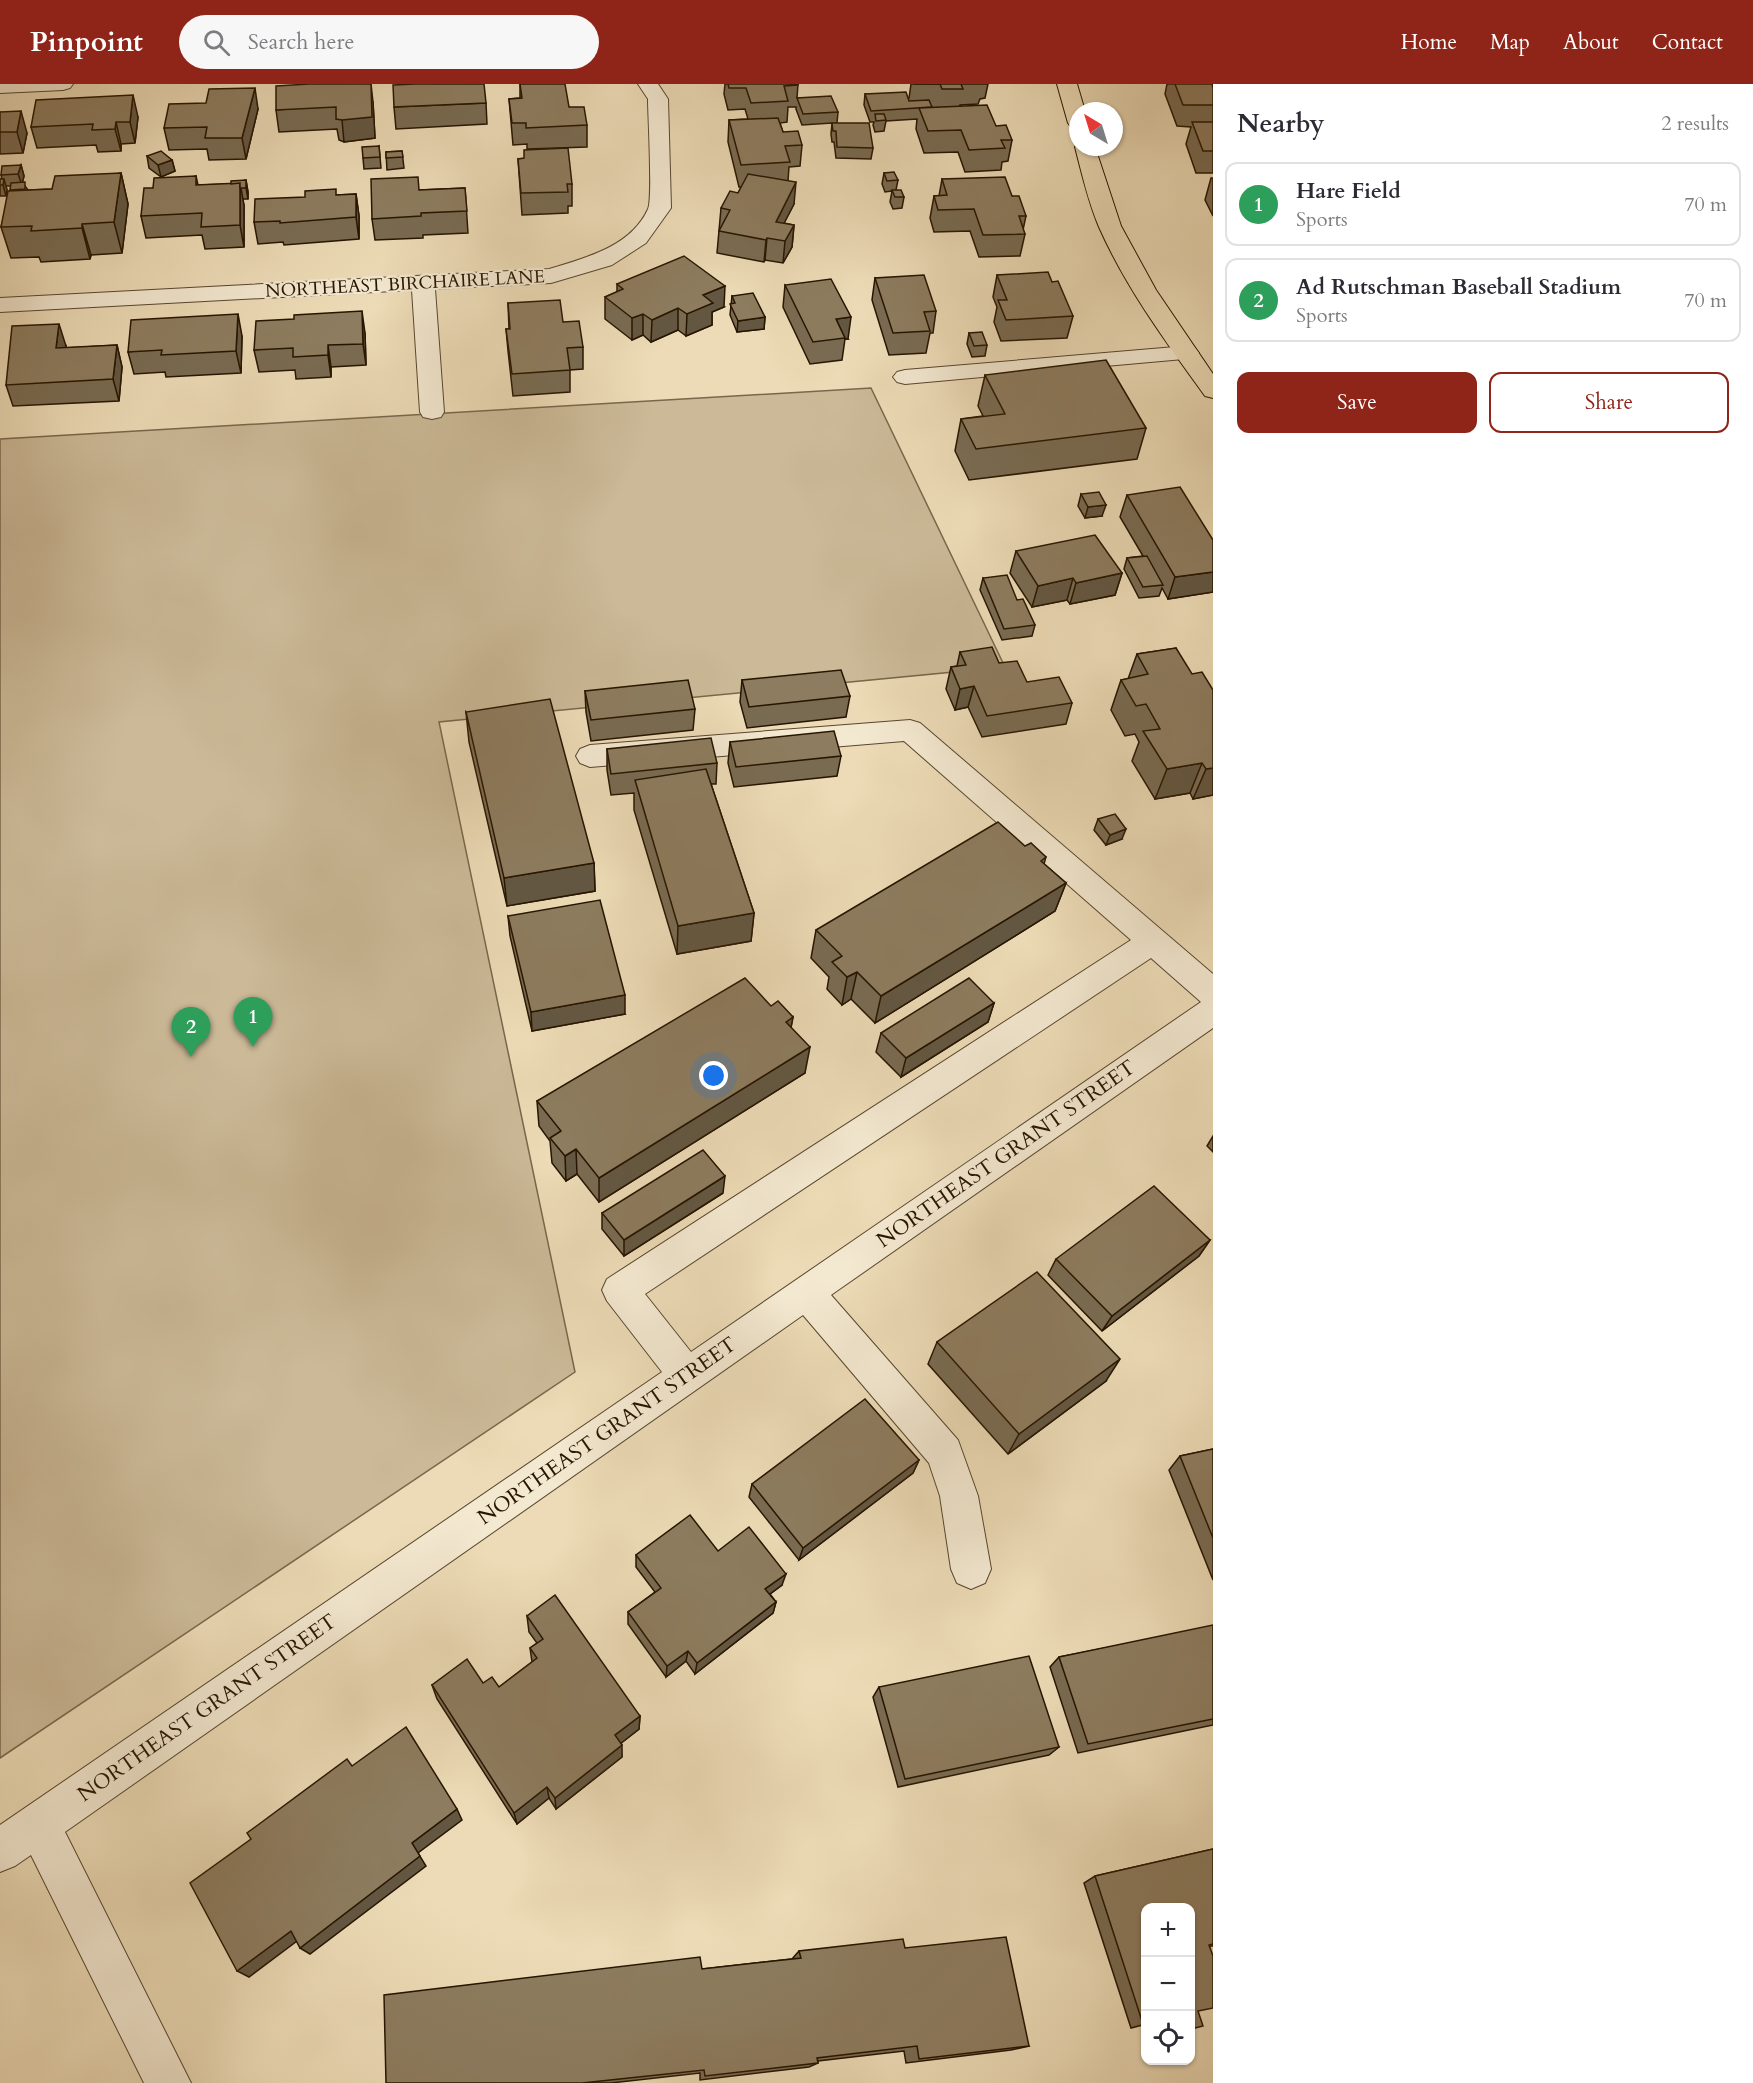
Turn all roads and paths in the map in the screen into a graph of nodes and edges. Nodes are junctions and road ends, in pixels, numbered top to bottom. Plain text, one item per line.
1 (63, 84) edge
2 (648, 84) edge
3 (1067, 84) edge
4 (0, 87) edge
5 (1072, 102) edge
6 (1088, 156) edge
7 (423, 283) junction
8 (0, 305) edge
9 (1186, 353) junction
10 (905, 377) dead end
11 (1213, 391) edge
12 (432, 412) dead end
13 (590, 756) dead end
14 (1153, 941) junction
15 (1213, 993) edge
16 (1213, 1011) edge
17 (806, 1293) junction
18 (687, 1375) junction
19 (971, 1569) dead end
20 (38, 1824) junction
21 (0, 1851) edge
22 (168, 2083) edge

1 - 4 street
2 - 7 street, NORTHEAST BIRCHAIRE LANE
3 - 5 highway
6 - 9 highway
7 - 8 street, NORTHEAST BIRCHAIRE LANE
7 - 12 street
9 - 10 street
9 - 11 highway
13 - 14 street
14 - 15 street
14 - 18 street
16 - 17 street, NORTHEAST GRANT STREET
17 - 18 street, NORTHEAST GRANT STREET
17 - 19 street
18 - 20 street, NORTHEAST GRANT STREET
20 - 21 street, NORTHEAST GRANT STREET
20 - 22 street

